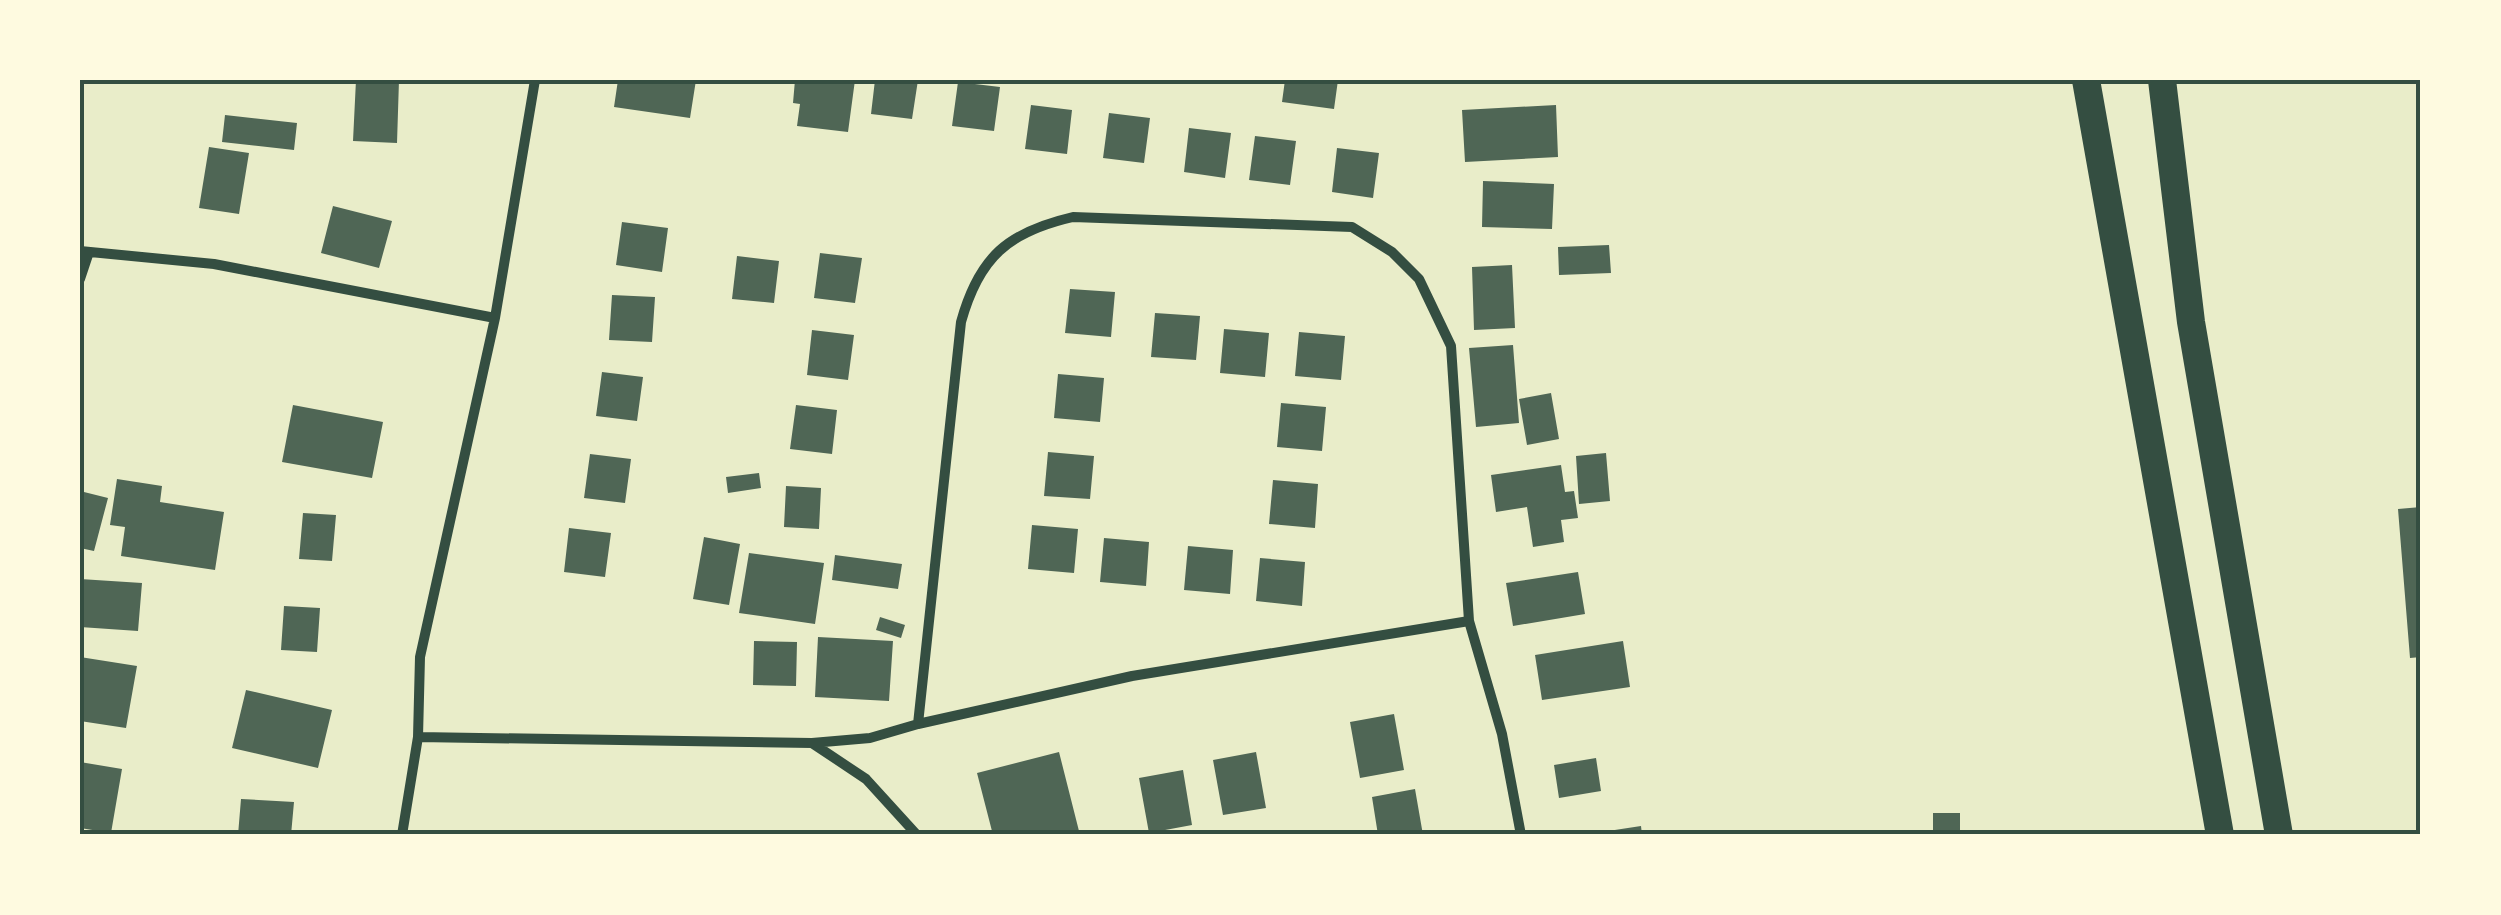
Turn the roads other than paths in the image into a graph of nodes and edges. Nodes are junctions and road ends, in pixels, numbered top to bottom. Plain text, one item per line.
1 (535, 80) edge
2 (2086, 80) edge
3 (2162, 80) edge
4 (85, 251) edge
5 (80, 279) edge
6 (495, 318) junction
7 (1469, 621) junction
8 (918, 724) junction
9 (418, 737) junction
10 (812, 744) junction
11 (402, 835) edge
12 (917, 835) edge
13 (1521, 835) edge
14 (2220, 835) edge
15 (2279, 835) edge

1 - 6 street
2 - 14 highway
3 - 15 highway
4 - 5 street
4 - 6 street
6 - 9 street
7 - 8 street
7 - 8 street
7 - 13 street
8 - 10 street
9 - 10 street
9 - 11 street
10 - 12 street

